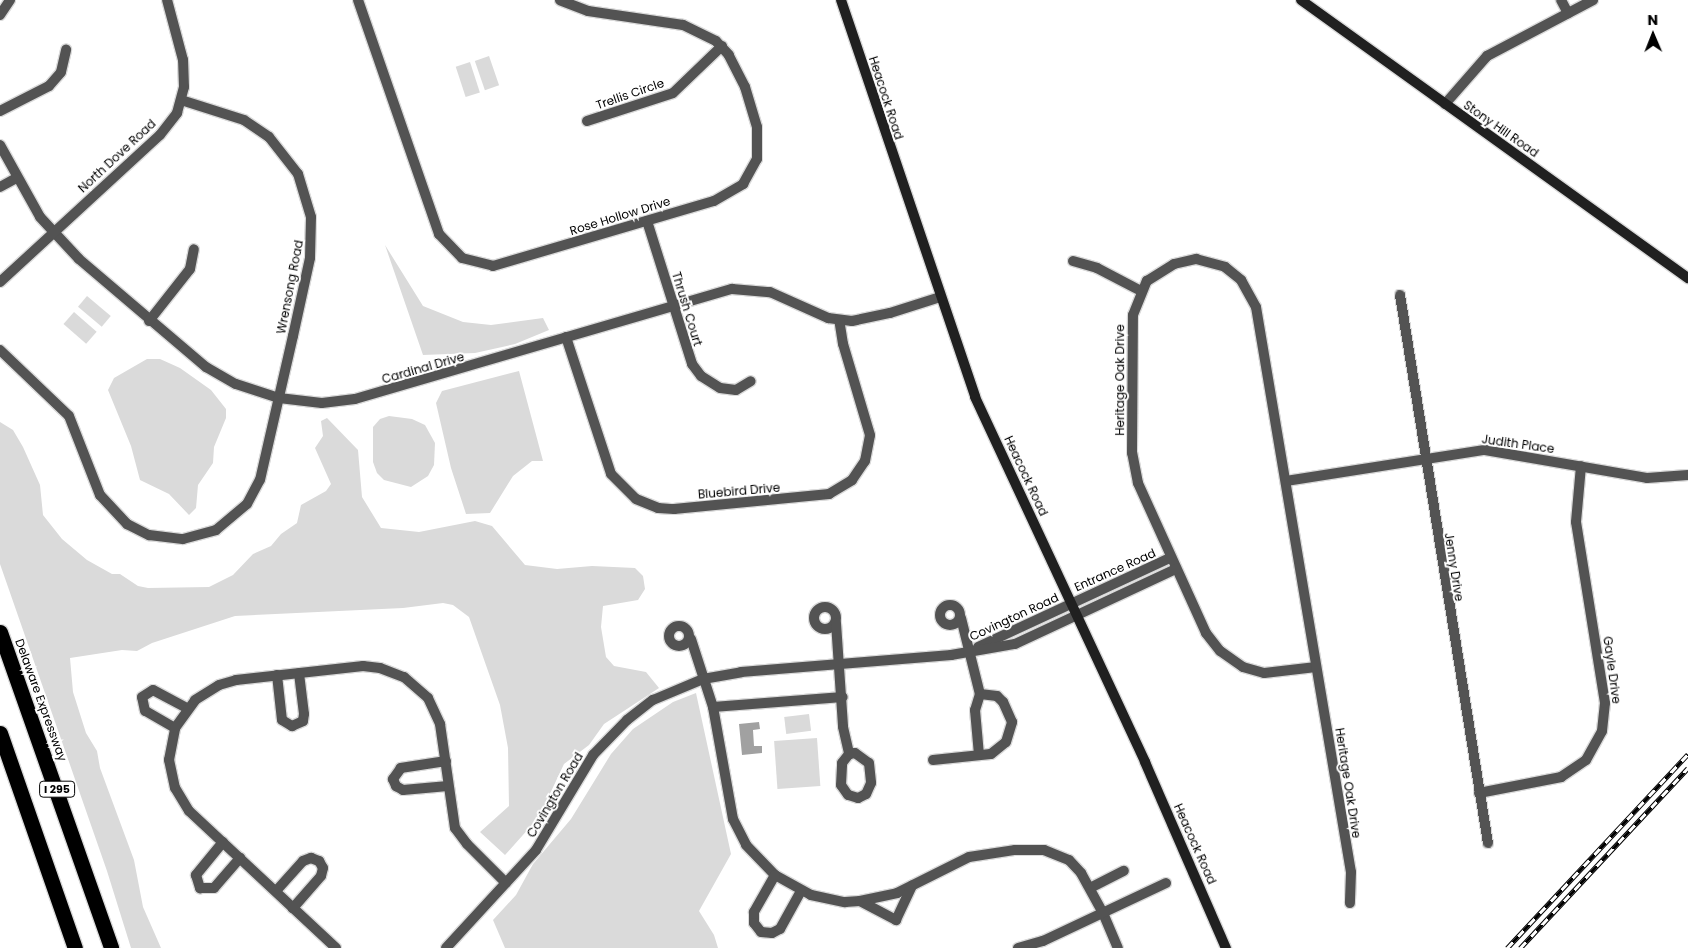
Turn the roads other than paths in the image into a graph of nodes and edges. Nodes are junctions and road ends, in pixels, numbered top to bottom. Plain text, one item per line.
1 (10, 0) edge
2 (167, 0) edge
3 (358, 0) edge
4 (560, 0) edge
5 (841, 0) edge
6 (1301, 0) edge
7 (1561, 0) edge
8 (1593, 0) edge
9 (1568, 13) junction
10 (0, 15) edge
11 (722, 46) junction
12 (66, 50) dead end
13 (181, 100) junction
14 (1445, 104) junction
15 (0, 111) edge
16 (587, 121) dead end
17 (0, 145) edge
18 (16, 178) junction
19 (0, 187) edge
20 (647, 221) junction
21 (53, 232) junction
22 (194, 249) dead end
23 (1073, 261) dead end
24 (1688, 278) edge
25 (0, 282) edge
26 (1141, 291) junction
27 (1400, 295) dead end
28 (940, 297) junction
29 (674, 306) junction
30 (839, 320) junction
31 (149, 321) junction
32 (566, 337) junction
33 (0, 350) edge
34 (751, 381) dead end
35 (279, 398) junction
36 (1424, 458) junction
37 (1581, 466) junction
38 (1688, 476) edge
39 (1286, 481) junction
40 (1170, 558) junction
41 (1176, 570) junction
42 (1070, 604) junction
43 (1078, 616) junction
44 (961, 618) dead end
45 (836, 623) dead end
46 (0, 632) edge
47 (691, 639) dead end
48 (968, 652) junction
49 (839, 664) junction
50 (1316, 667) junction
51 (299, 673) junction
52 (277, 675) junction
53 (704, 679) junction
54 (980, 694) junction
55 (843, 697) junction
56 (713, 707) junction
57 (186, 708) junction
58 (175, 728) junction
59 (0, 732) edge
60 (849, 754) dead end
61 (980, 755) junction
62 (933, 760) dead end
63 (446, 761) junction
64 (448, 786) junction
65 (1479, 793) junction
66 (223, 842) junction
67 (1488, 843) dead end
68 (240, 858) junction
69 (1124, 872) dead end
70 (775, 875) junction
71 (1166, 882) dead end
72 (506, 883) junction
73 (912, 886) junction
74 (1090, 888) junction
75 (801, 891) junction
76 (276, 892) junction
77 (860, 901) junction
78 (1350, 903) dead end
79 (293, 908) junction
80 (1103, 913) junction
81 (75, 948) edge
82 (111, 948) edge
83 (336, 948) edge
84 (446, 948) edge
85 (1018, 948) edge
86 (1118, 948) edge
87 (1226, 948) edge

1 - 10 street
2 - 13 street, North Dove Road
3 - 20 street, Rose Hollow Drive
4 - 11 street, Rose Hollow Drive
5 - 28 main road, Heacock Road
6 - 14 main road, Stony Hill Road
7 - 9 street
8 - 9 street
9 - 14 street
11 - 16 street, Trellis Circle
11 - 20 street, Rose Hollow Drive
12 - 15 street
13 - 21 street, North Dove Road
13 - 35 street, Wrensong Road
14 - 24 main road, Stony Hill Road
17 - 18 street, Cardinal Drive
18 - 19 street
18 - 21 street, Cardinal Drive
20 - 29 street, Thrush Court
21 - 25 street, North Dove Road
21 - 31 street, Cardinal Drive
22 - 31 street
23 - 26 street
26 - 39 street, Heritage Oak Drive
26 - 40 street, Heritage Oak Drive
27 - 36 street, Jenny Drive
28 - 30 street, Cardinal Drive
28 - 42 main road, Heacock Road
29 - 30 street, Cardinal Drive
29 - 32 street, Cardinal Drive
29 - 34 street, Thrush Court
30 - 32 street, Bluebird Drive
31 - 35 street, Cardinal Drive
32 - 35 street, Cardinal Drive
33 - 35 street, Wrensong Road
36 - 37 street, Judith Place
36 - 39 street, Judith Place
36 - 65 street, Jenny Drive
37 - 38 street, Judith Place
37 - 65 street, Gayle Drive
39 - 50 street, Heritage Oak Drive
40 - 41 street, Heritage Oak Drive
40 - 42 street, Entrance Road
41 - 43 street, Entrance Road
41 - 50 street, Heritage Oak Drive
42 - 43 main road, Heacock Road
42 - 48 street, Covington Road
43 - 48 street, Covington Road
43 - 87 main road, Heacock Road
44 - 48 street, Covington Road
45 - 49 street
46 - 82 highway, Delaware Expressway / I 295
47 - 53 street
48 - 49 street, Covington Road
48 - 54 street
49 - 53 street, Covington Road
49 - 55 street
50 - 78 street, Heritage Oak Drive
51 - 52 street
51 - 52 street
51 - 63 street
52 - 57 street
53 - 56 street
53 - 72 street, Covington Road
54 - 61 street
54 - 61 street
55 - 56 street
55 - 60 street
56 - 70 street
57 - 58 street
57 - 58 street
58 - 66 street
59 - 81 highway, I 295
61 - 62 street
63 - 64 street
63 - 64 street
64 - 72 street
65 - 67 street, Jenny Drive
66 - 68 street
66 - 68 street
68 - 76 street
69 - 74 street
70 - 75 street
70 - 75 street
71 - 80 street
72 - 84 street, Covington Road
73 - 74 street
73 - 77 street
73 - 77 street
74 - 80 street
75 - 77 street
76 - 79 street
76 - 79 street
79 - 83 street
80 - 85 street
80 - 86 street

